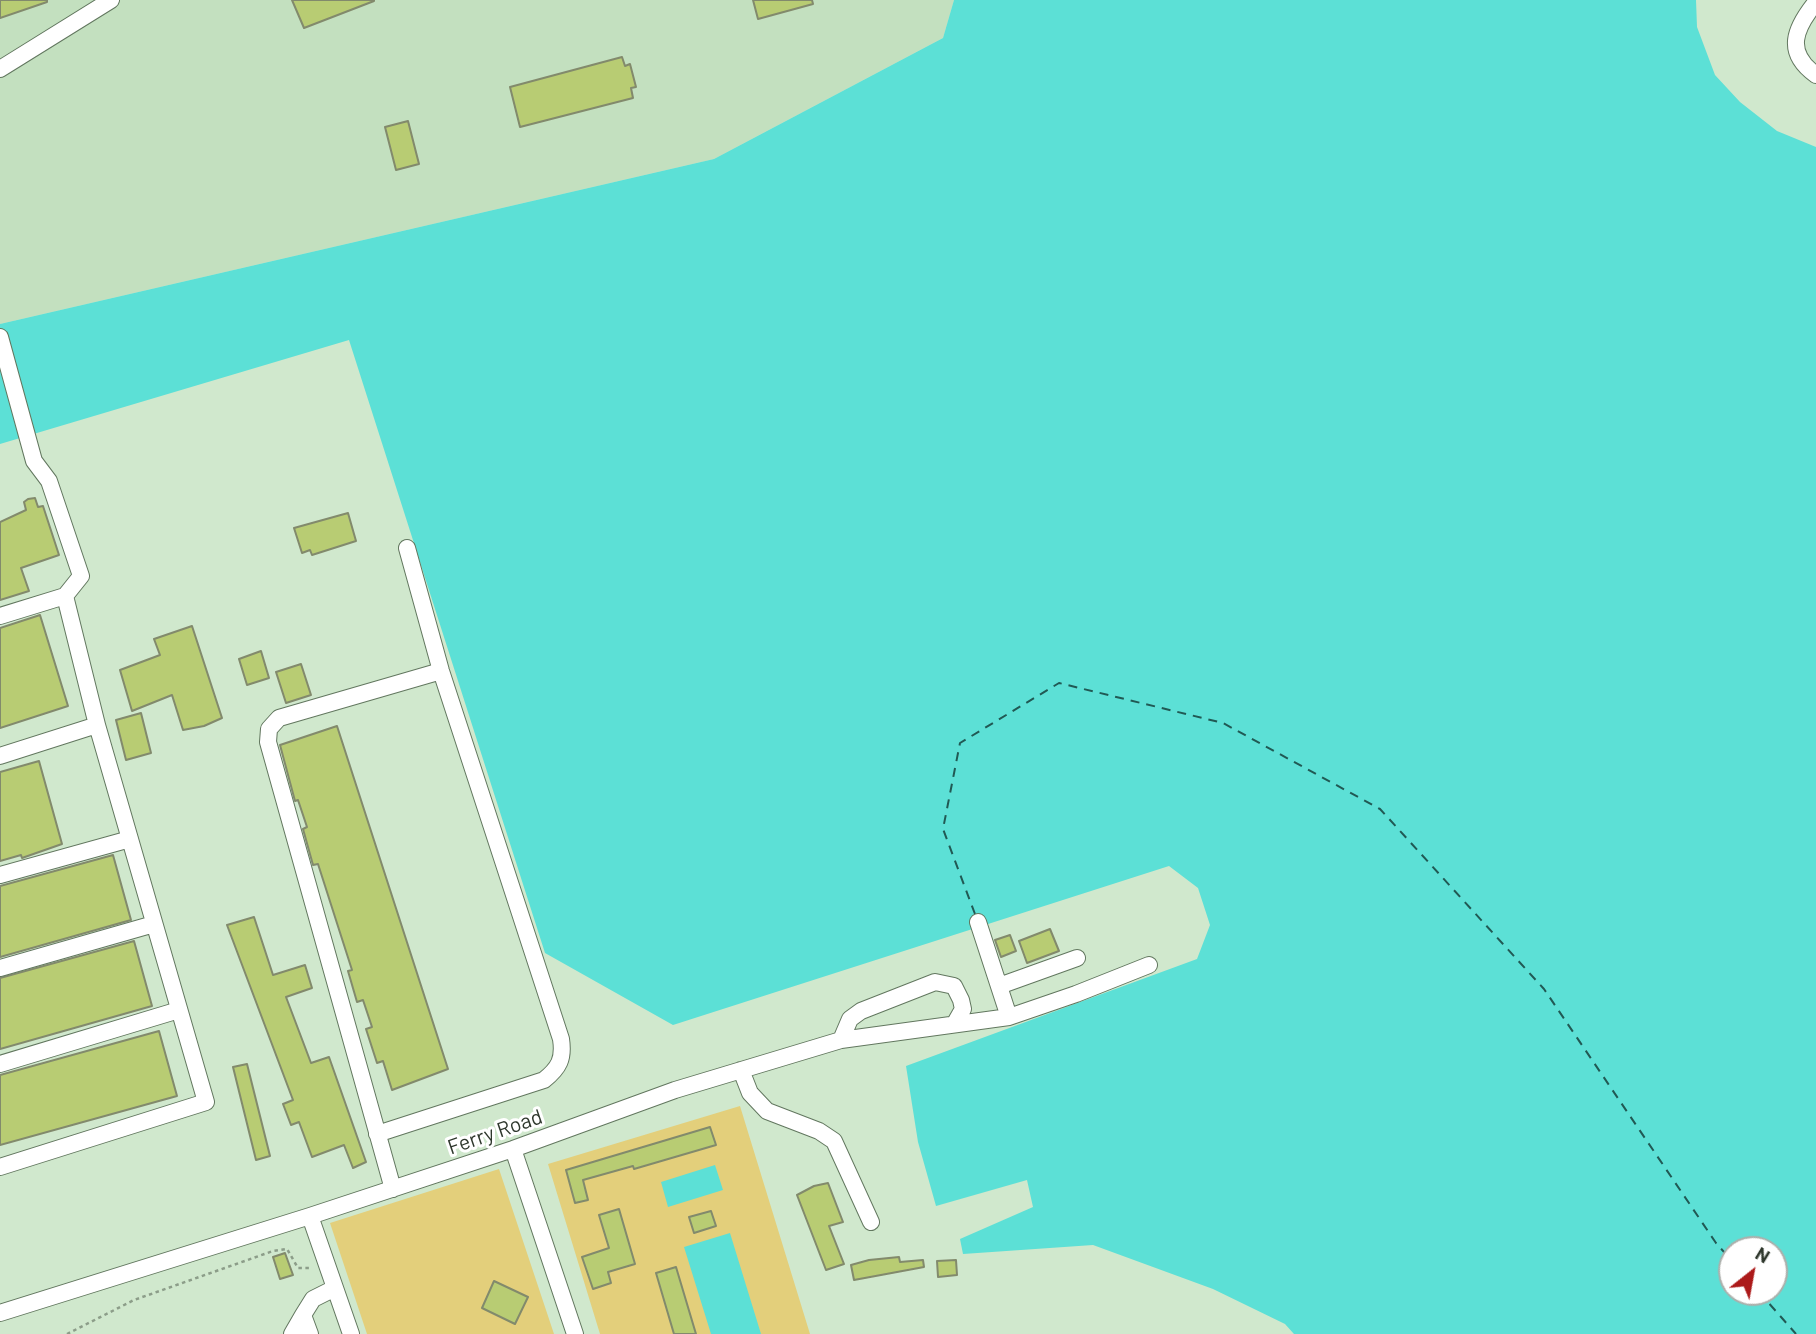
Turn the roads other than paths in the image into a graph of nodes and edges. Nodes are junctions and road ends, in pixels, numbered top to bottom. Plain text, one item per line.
1 (111, 0) edge
2 (1816, 2) edge
3 (0, 69) edge
4 (1816, 75) edge
5 (0, 337) edge
6 (407, 548) dead end
7 (65, 596) junction
8 (0, 616) edge
9 (440, 671) junction
10 (97, 725) junction
11 (0, 756) edge
12 (130, 839) junction
13 (0, 875) edge
14 (978, 922) dead end
15 (154, 924) junction
16 (1077, 958) dead end
17 (1149, 965) dead end
18 (0, 968) edge
19 (999, 986) junction
20 (179, 1010) junction
21 (1009, 1017) junction
22 (955, 1023) junction
23 (841, 1040) junction
24 (0, 1064) edge
25 (741, 1070) junction
26 (377, 1134) junction
27 (513, 1149) junction
28 (0, 1167) edge
29 (393, 1189) junction
30 (310, 1216) junction
31 (871, 1222) dead end
32 (335, 1288) junction
33 (0, 1313) edge
34 (303, 1315) junction
35 (292, 1334) edge
36 (310, 1334) edge
37 (351, 1334) edge
38 (575, 1334) edge

1 - 3 street
2 - 4 street
5 - 7 street
6 - 9 street
7 - 8 street
7 - 10 street
9 - 26 street
9 - 26 street
10 - 11 street
10 - 12 street
12 - 13 street
12 - 15 street
14 - 19 street
15 - 18 street
15 - 20 street
16 - 19 street
17 - 21 street, Ferry Road
19 - 21 street
20 - 24 street
20 - 28 street
21 - 22 street, Ferry Road
22 - 23 street, Ferry Road
22 - 23 street
23 - 25 street, Ferry Road
25 - 27 street, Ferry Road
25 - 31 street
26 - 29 street
27 - 29 street, Ferry Road
27 - 38 street
29 - 30 street, Ferry Road
30 - 32 street
30 - 33 street, Ferry Road
32 - 34 street
32 - 37 street
34 - 35 street
34 - 36 street

